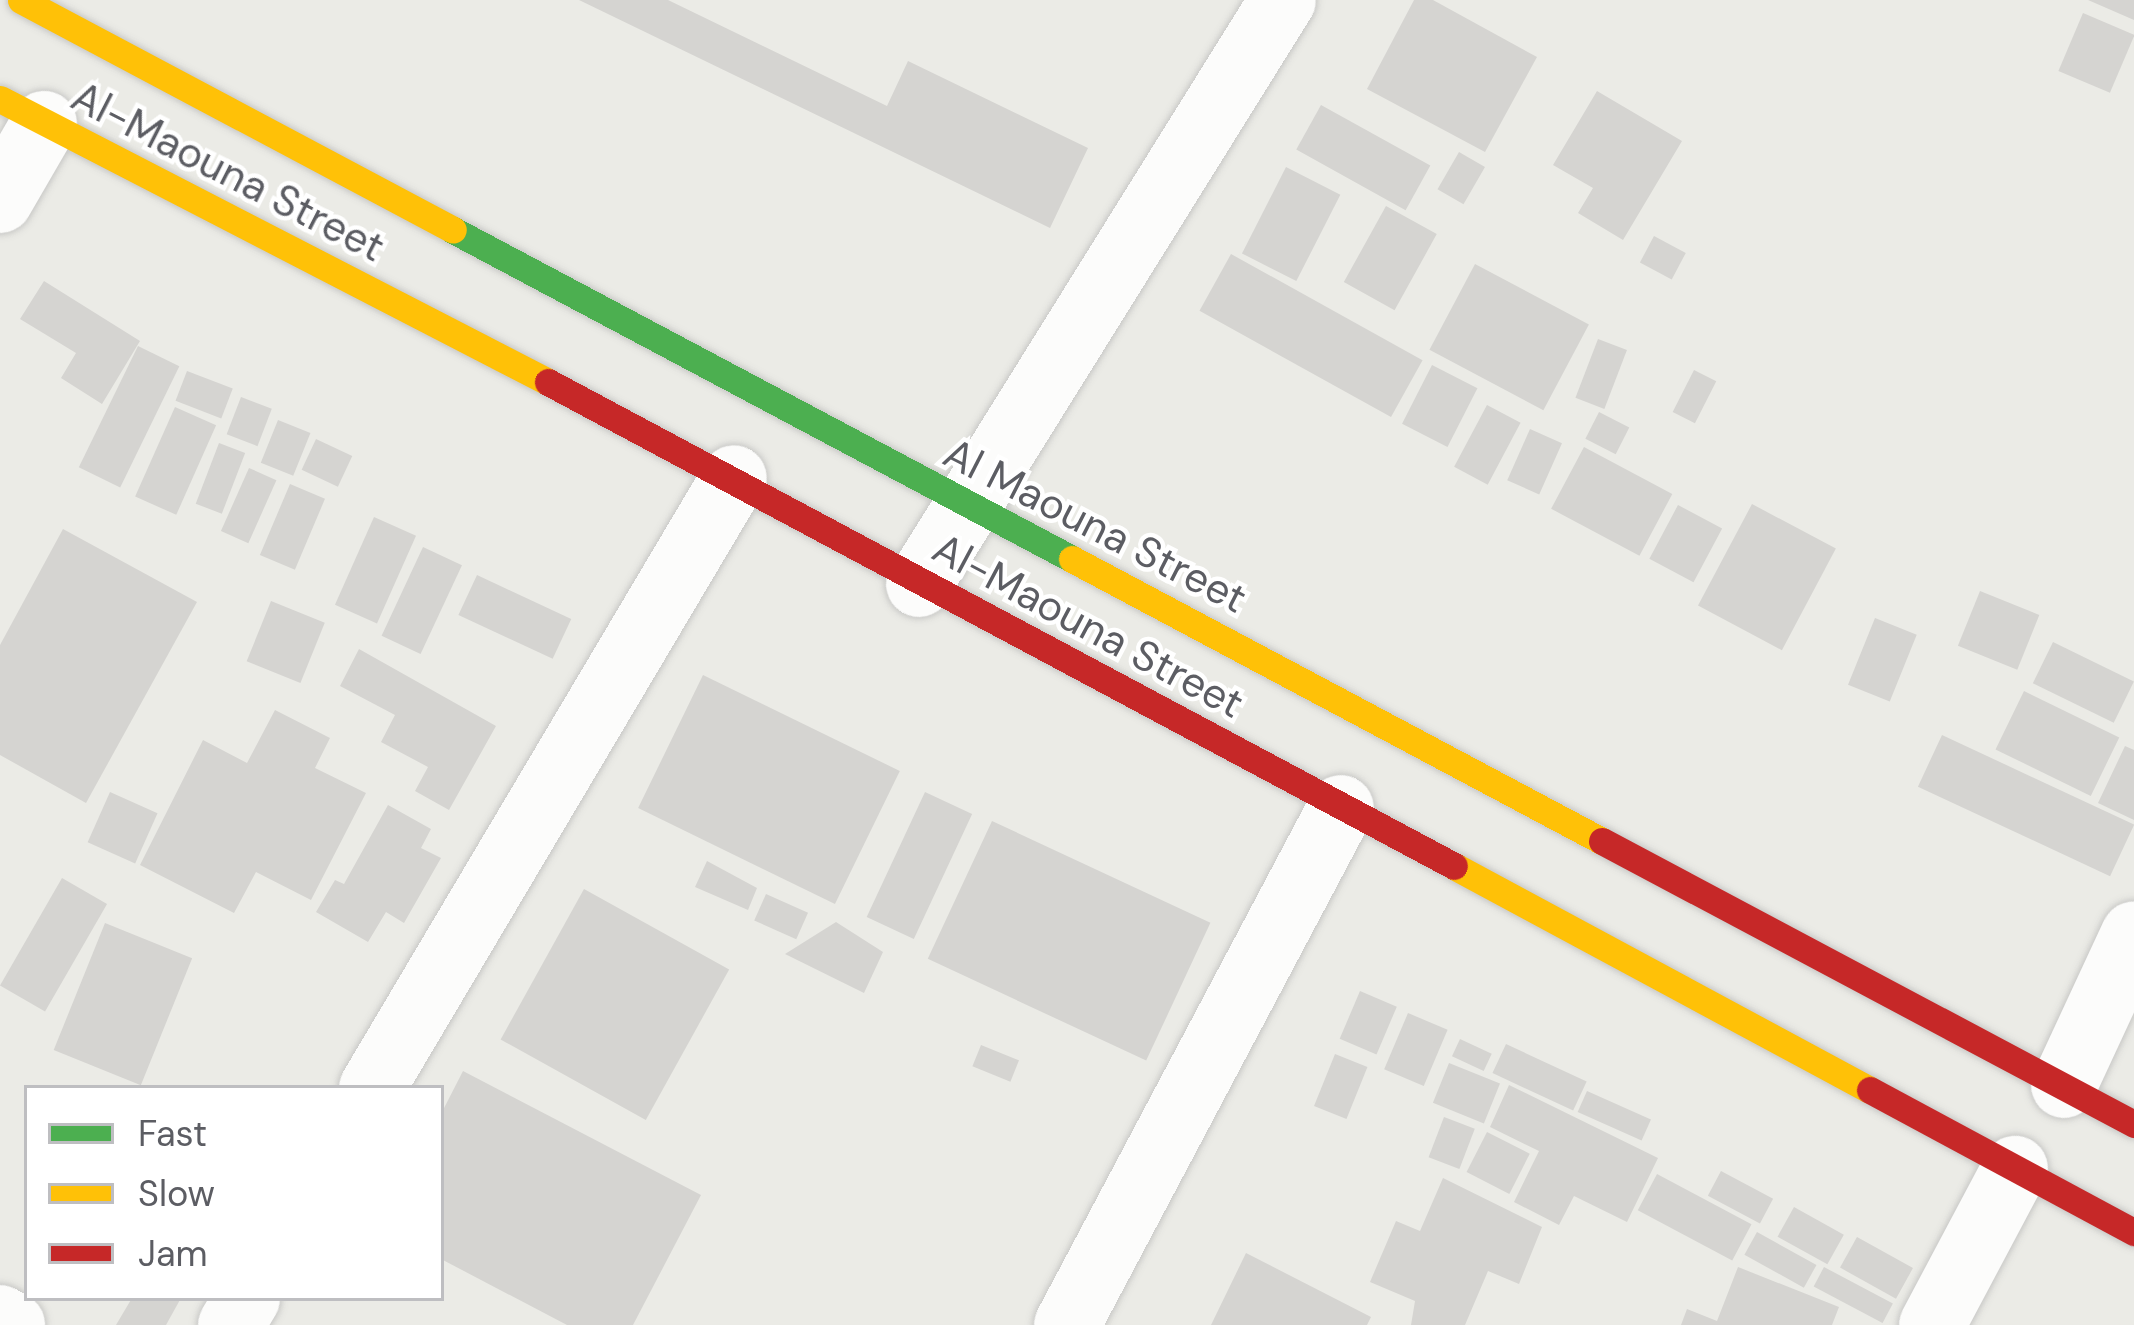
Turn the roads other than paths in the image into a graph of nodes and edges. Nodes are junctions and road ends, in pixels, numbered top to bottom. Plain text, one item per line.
1 (20, 0) edge
2 (1283, 0) edge
3 (22, 112) edge
4 (0, 200) edge
5 (734, 478) junction
6 (968, 508) junction
7 (919, 584) junction
8 (1341, 808) junction
9 (2134, 934) edge
10 (374, 1085) edge
11 (2063, 1085) junction
12 (2134, 1124) edge
13 (2015, 1168) junction
14 (2134, 1232) edge
15 (0, 1318) edge
16 (12, 1325) edge
17 (1067, 1325) edge
18 (1932, 1325) edge

1 - 6 highway, Al Maouna Street
2 - 6 street
3 - 4 street
3 - 5 highway, Al-Maouna Street
5 - 7 highway, Al-Maouna Street
5 - 10 street
6 - 7 street
6 - 11 highway, Al Maouna Street
7 - 8 highway, Al-Maouna Street
8 - 13 highway, Al-Maouna Street
8 - 17 street
9 - 11 street
11 - 12 highway, Al Maouna Street
13 - 14 highway, Al-Maouna Street
13 - 18 street
15 - 16 street

